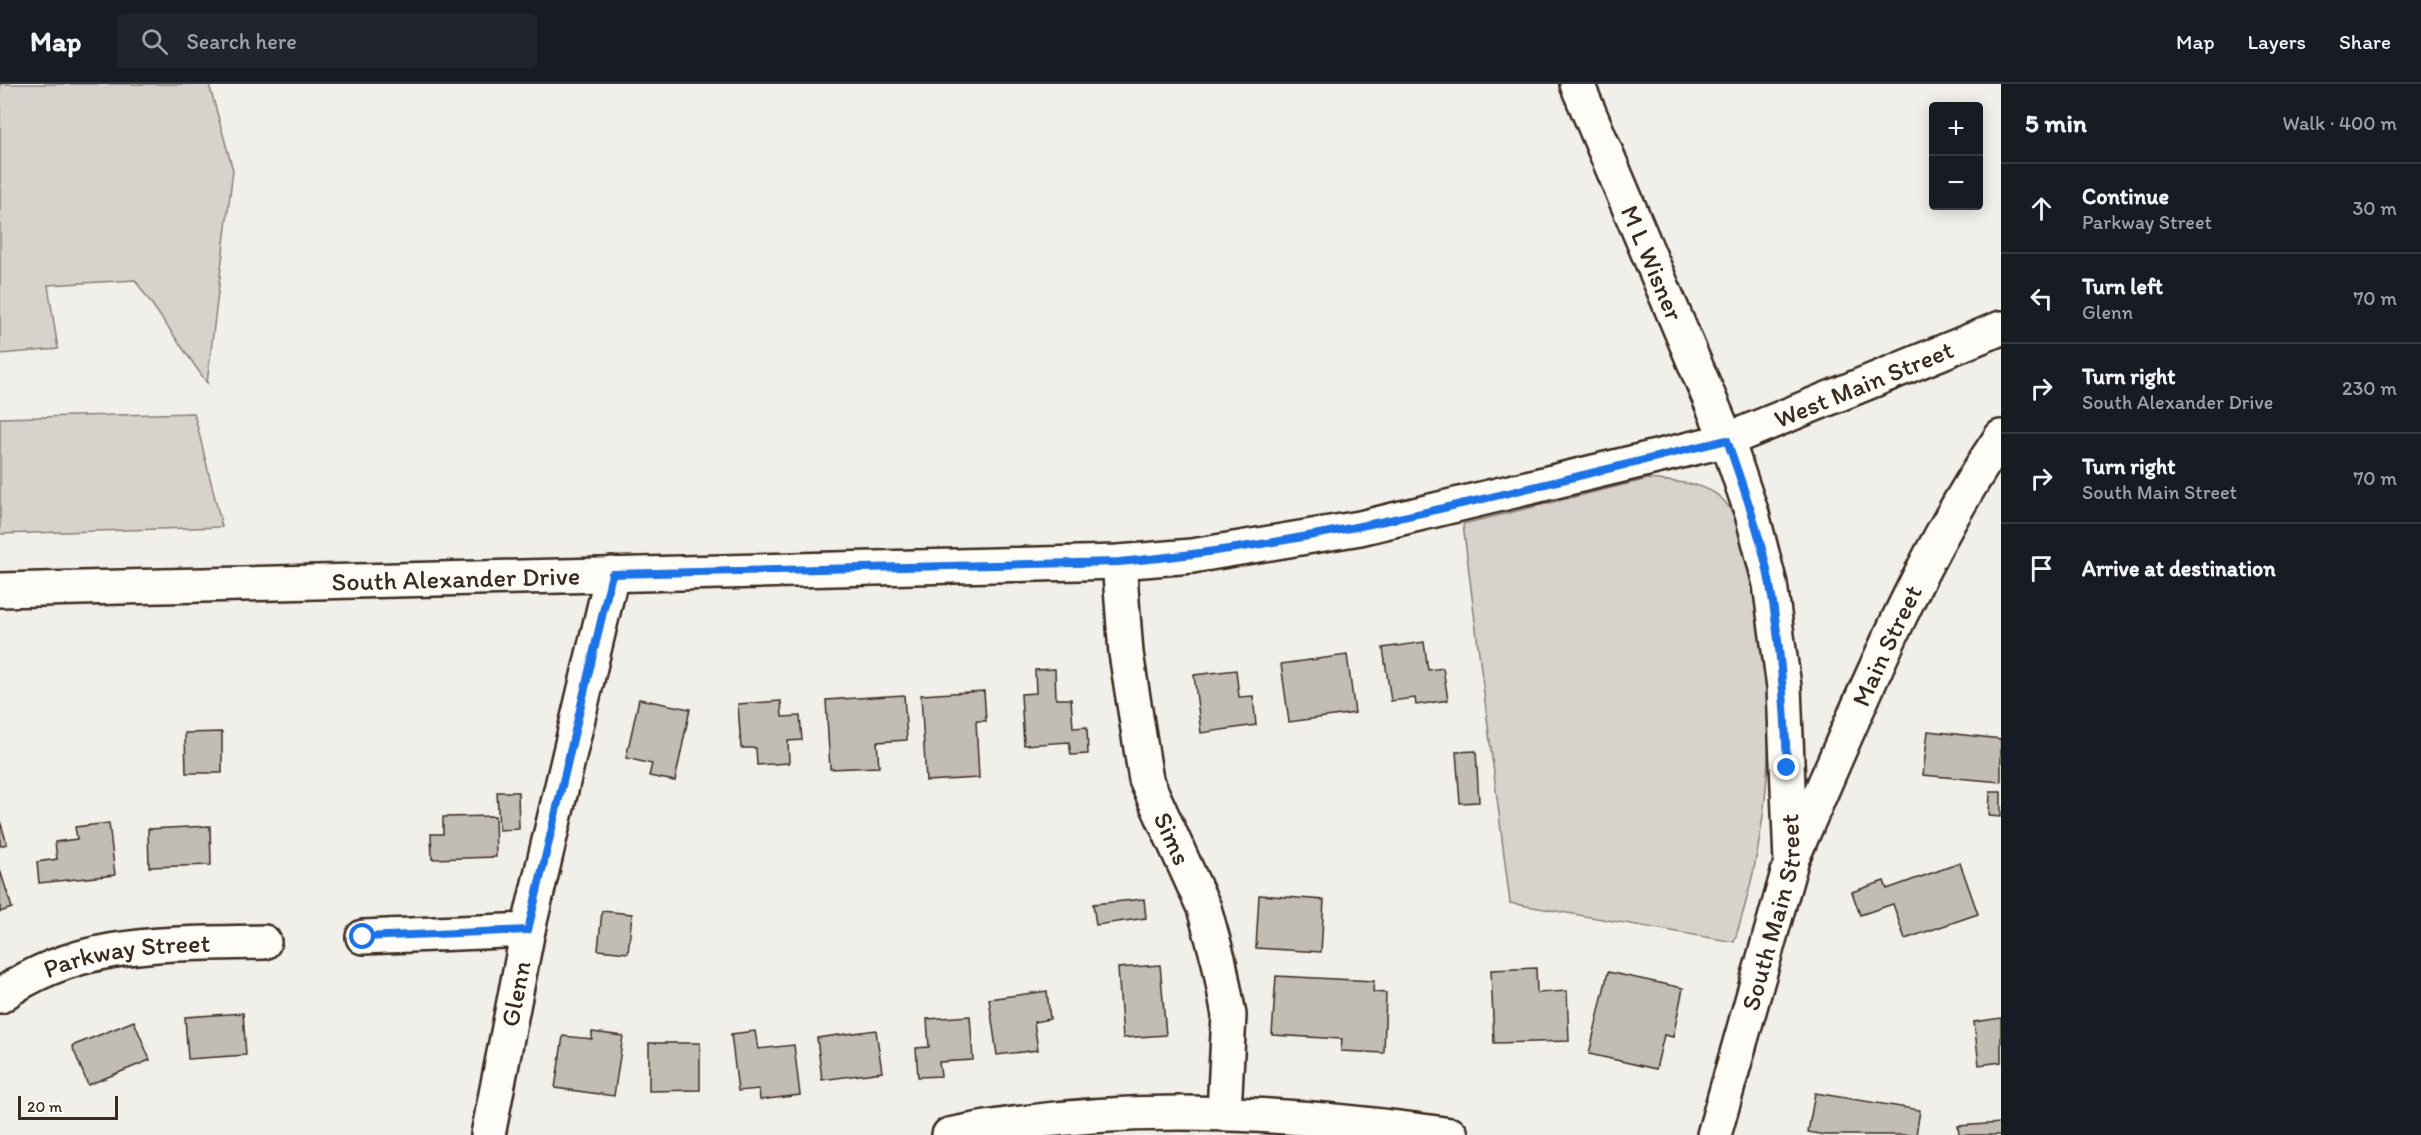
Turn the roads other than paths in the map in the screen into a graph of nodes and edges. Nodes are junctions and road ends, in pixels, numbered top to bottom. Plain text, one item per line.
1 (1577, 84) edge
2 (2001, 328) edge
3 (2001, 437) edge
4 (1727, 440) junction
5 (1119, 562) junction
6 (612, 574) junction
7 (0, 590) edge
8 (1791, 862) junction
9 (528, 930) junction
10 (363, 937) dead end
11 (264, 942) dead end
12 (0, 996) edge
13 (1224, 1112) junction
14 (488, 1135) edge
15 (949, 1135) edge
16 (1451, 1135) edge
17 (1714, 1135) edge

1 - 4 main road, M L Wisner
2 - 4 main road, West Main Street
3 - 8 main road, Main Street
4 - 5 main road, South Alexander Drive
4 - 8 main road, South Main Street
5 - 6 main road, South Alexander Drive
5 - 13 main road, Sims
6 - 7 main road, South Alexander Drive
6 - 9 main road, Glenn
8 - 17 main road, South Main Street
9 - 10 main road
9 - 14 main road, Glenn
11 - 12 main road, Parkway Street
13 - 15 main road
13 - 16 main road

